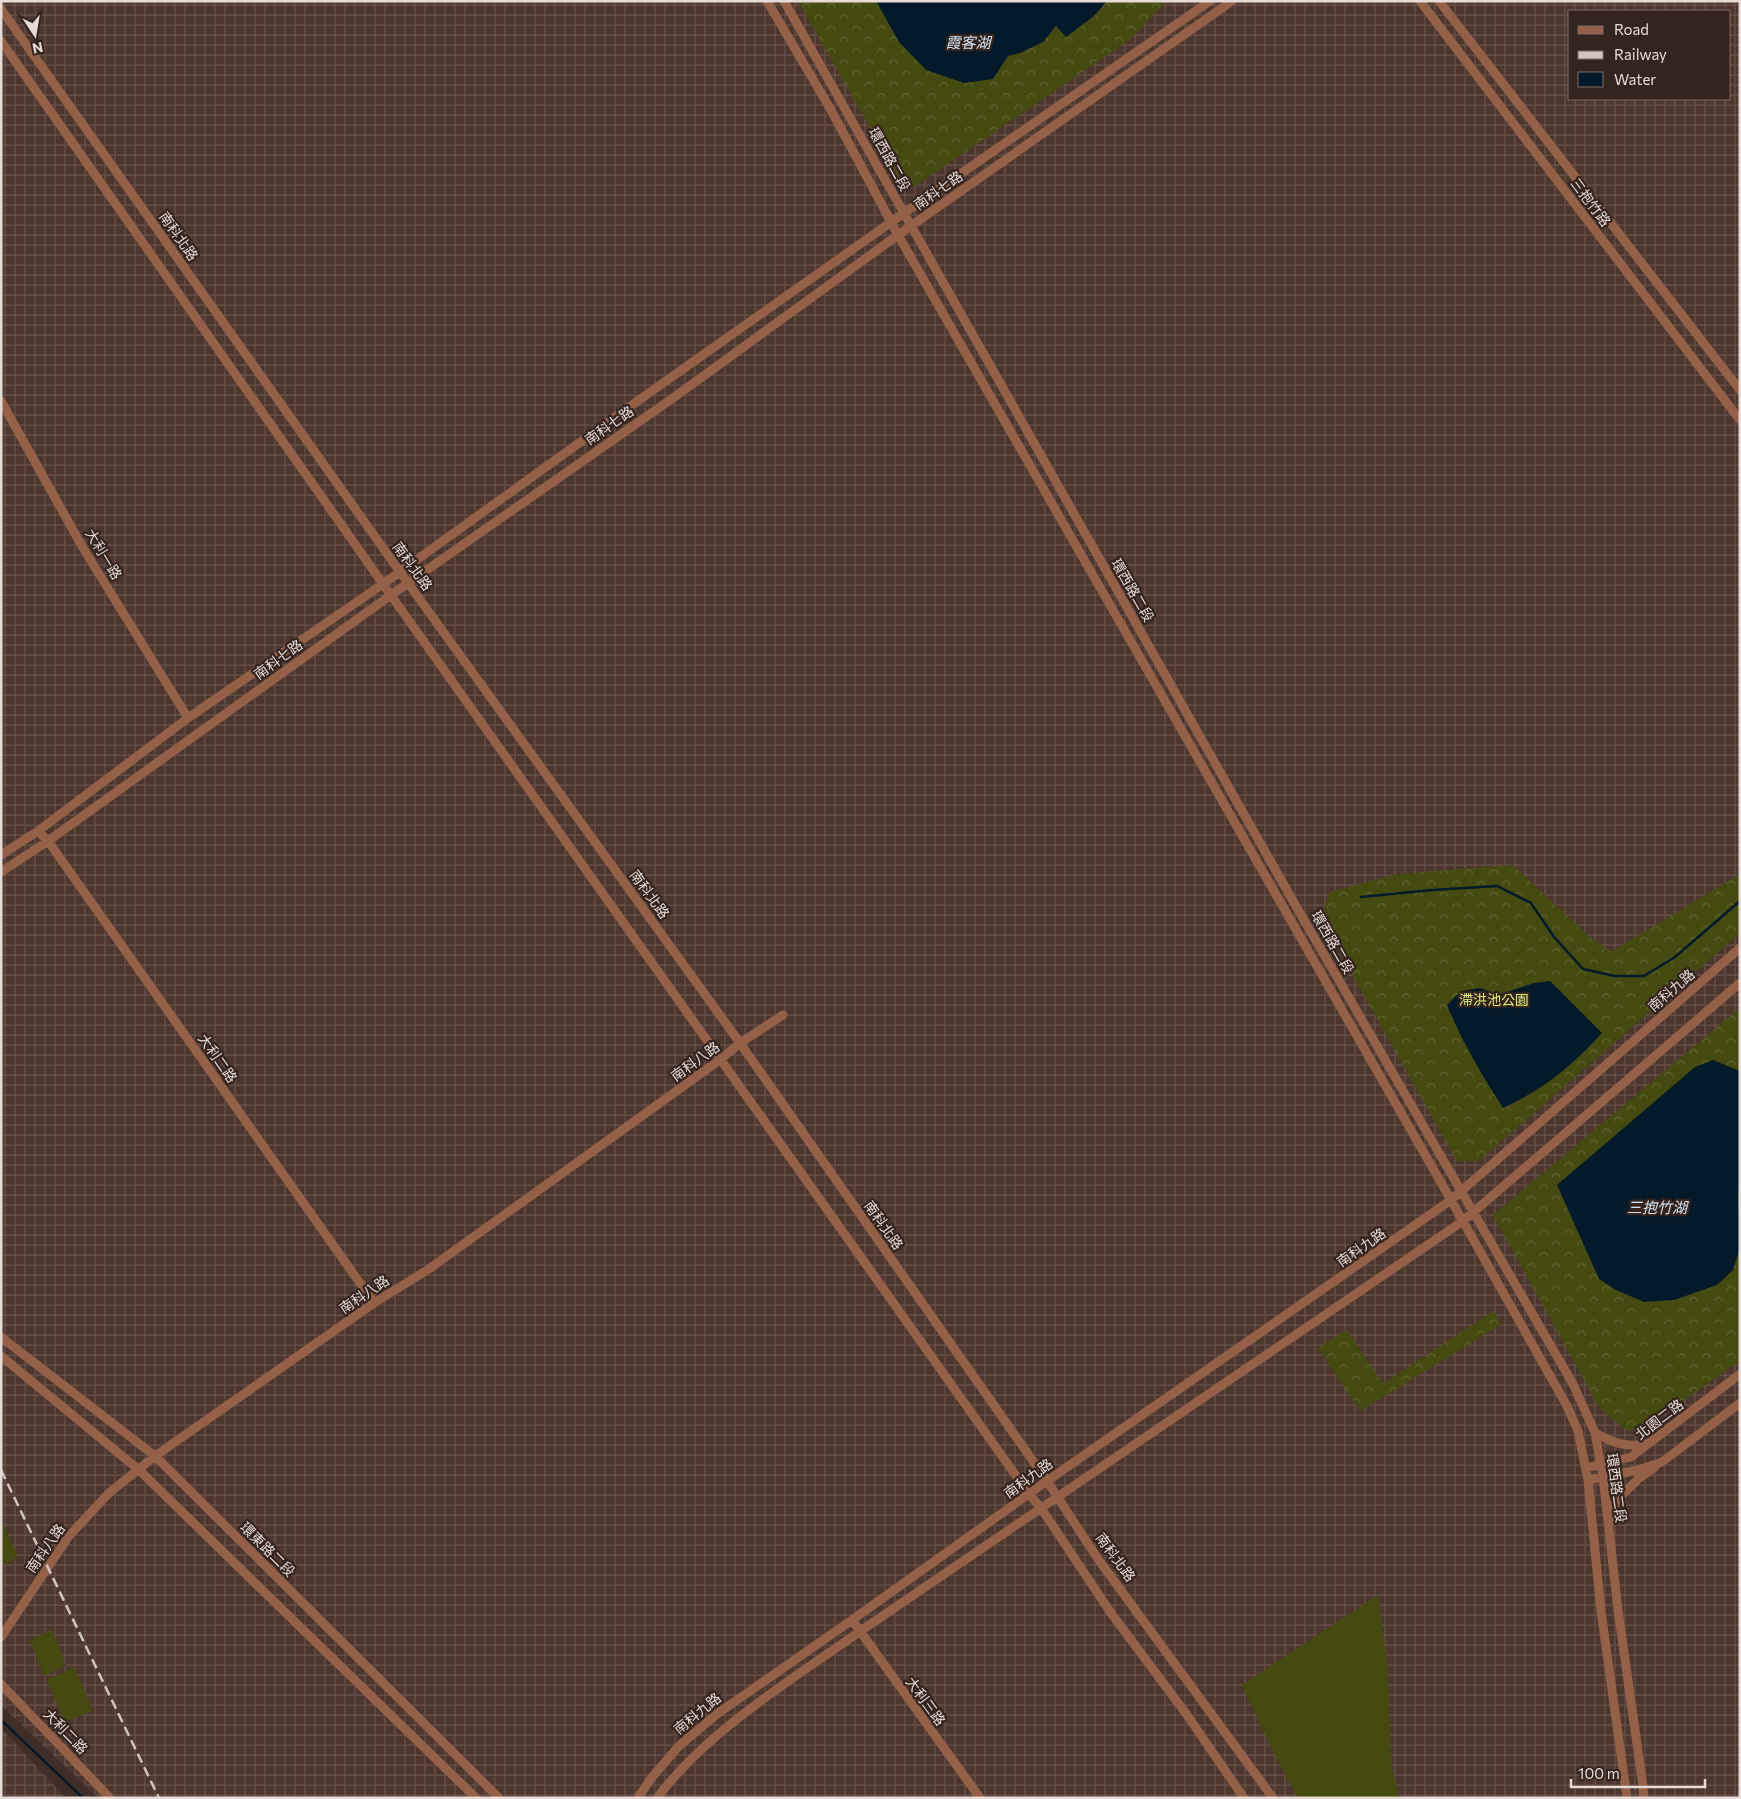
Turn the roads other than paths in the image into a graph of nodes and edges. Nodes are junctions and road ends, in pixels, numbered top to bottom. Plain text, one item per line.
1 (768, 1) edge
2 (784, 1) edge
3 (1210, 1) edge
4 (1232, 1) edge
5 (1420, 1) edge
6 (1439, 1) edge
7 (1, 9) edge
8 (1, 41) edge
9 (904, 213) junction
10 (891, 222) junction
11 (911, 226) junction
12 (898, 235) junction
13 (1740, 390) edge
14 (1, 401) edge
15 (1740, 420) edge
16 (400, 572) junction
17 (408, 583) junction
18 (383, 584) junction
19 (391, 595) junction
20 (188, 718) junction
21 (38, 831) junction
22 (48, 841) junction
23 (1, 855) edge
24 (1, 872) edge
25 (1740, 948) edge
26 (1740, 984) edge
27 (783, 1015) dead end
28 (740, 1044) junction
29 (721, 1059) junction
30 (1462, 1191) junction
31 (1451, 1200) junction
32 (1473, 1211) junction
33 (1462, 1221) junction
34 (374, 1303) junction
35 (1, 1338) edge
36 (1, 1356) edge
37 (1740, 1374) edge
38 (1739, 1404) edge
39 (1595, 1433) junction
40 (1650, 1443) junction
41 (155, 1456) junction
42 (1662, 1462) junction
43 (1601, 1466) junction
44 (1586, 1468) junction
45 (139, 1470) junction
46 (1603, 1477) junction
47 (1588, 1480) junction
48 (1047, 1481) junction
49 (1030, 1494) junction
50 (1058, 1497) junction
51 (1041, 1508) junction
52 (1609, 1531) junction
53 (852, 1620) junction
54 (859, 1632) junction
55 (1, 1637) edge
56 (1, 1684) edge
57 (110, 1798) edge
58 (476, 1798) edge
59 (499, 1798) edge
60 (638, 1798) edge
61 (657, 1798) edge
62 (980, 1798) edge
63 (1244, 1798) edge
64 (1273, 1798) edge
65 (1628, 1798) edge
66 (1644, 1798) edge

1 - 10 street, 環西路二段
2 - 9 street, 環西路二段
3 - 9 street, 南科七路
4 - 11 street, 南科七路
5 - 15 street, 三抱竹路
6 - 13 street, 三抱竹路
7 - 16 street, 南科北路
8 - 18 street
9 - 10 street, 南科七路
9 - 11 street, 環西路二段
10 - 12 street, 環西路二段
10 - 16 street, 南科七路
11 - 12 street, 南科七路
11 - 30 street, 環西路二段
12 - 17 street, 南科七路
12 - 31 street, 環西路二段
14 - 20 street, 大利一路
16 - 17 street, 南科北路
16 - 18 street, 南科七路
17 - 19 street, 南科七路
17 - 28 street, 南科北路
18 - 19 street
18 - 20 street, 南科七路
19 - 22 street, 南科七路
19 - 29 street
20 - 21 street, 南科七路
21 - 22 street, 大利二路
21 - 23 street, 南科七路
22 - 24 street, 南科七路
22 - 34 street, 大利二路
25 - 30 street, 南科九路
26 - 32 street
27 - 28 street, 南科八路
28 - 29 street, 南科八路
28 - 48 street, 南科北路
29 - 34 street, 南科八路
29 - 49 street
30 - 31 street, 南科九路
30 - 32 street, 環西路二段
31 - 33 street, 環西路二段
31 - 48 street, 南科九路
32 - 33 street
32 - 39 street, 環西路二段
33 - 44 street, 環西路二段
33 - 50 street
34 - 41 street, 南科八路
35 - 41 street, 環東路二段
36 - 45 street
37 - 40 street, 北園二路
38 - 42 street
39 - 40 street
39 - 43 street, 環西路二段
40 - 43 street, 北園二路
41 - 45 street, 南科八路
41 - 59 street, 環東路二段
42 - 46 street
42 - 52 street
43 - 44 street, 北園二路
43 - 46 street, 環西路二段
44 - 47 street, 環西路二段
45 - 55 street, 南科八路
45 - 58 street
46 - 47 street
46 - 52 street, 環西路二段
47 - 65 street, 環西路二段
48 - 49 street, 南科九路
48 - 50 street, 南科北路
49 - 51 street
49 - 53 street, 南科九路
50 - 51 street
50 - 64 street, 南科北路
51 - 54 street
51 - 63 street
52 - 66 street, 環西路二段
53 - 54 street, 大利三路
53 - 60 street, 南科九路
54 - 61 street
54 - 62 street, 大利三路
56 - 57 street, 大利二路

